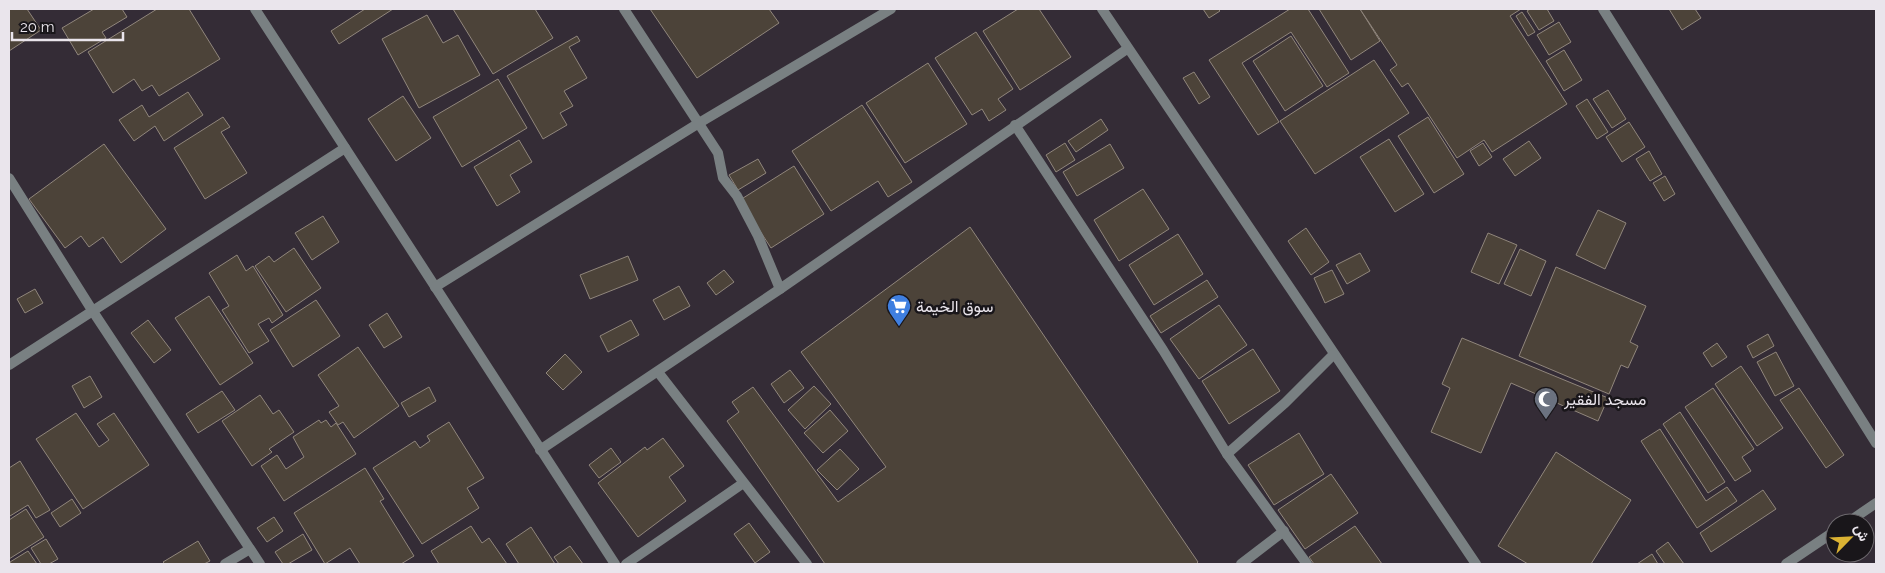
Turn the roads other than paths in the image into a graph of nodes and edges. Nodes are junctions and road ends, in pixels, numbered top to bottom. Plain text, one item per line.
1 (255, 9) edge
2 (624, 9) edge
3 (891, 9) edge
4 (1102, 9) edge
5 (1603, 9) edge
6 (1127, 49) junction
7 (699, 123) junction
8 (1015, 125) junction
9 (345, 148) junction
10 (9, 178) edge
11 (435, 287) junction
12 (780, 290) junction
13 (92, 310) junction
14 (1333, 355) junction
15 (9, 365) edge
16 (658, 372) junction
17 (1876, 443) edge
18 (540, 450) junction
19 (1227, 454) junction
20 (742, 484) junction
21 (1876, 503) edge
22 (1862, 513) edge
23 (1284, 531) junction
24 (1825, 538) edge
25 (250, 549) junction
26 (225, 564) edge
27 (260, 564) edge
28 (615, 564) edge
29 (626, 564) edge
30 (807, 564) edge
31 (1242, 564) edge
32 (1307, 564) edge
33 (1476, 564) edge
34 (1786, 564) edge

1 - 9 street
2 - 7 street
3 - 7 street
4 - 6 street
5 - 17 street
6 - 8 street
6 - 14 street
7 - 11 street
7 - 12 street
8 - 12 street
8 - 19 street
9 - 11 street
9 - 13 street
10 - 13 street
11 - 18 street
12 - 16 street
13 - 15 street
13 - 25 street
14 - 19 street
14 - 33 street
16 - 18 street
16 - 20 street
18 - 28 street
19 - 23 street
20 - 29 street
20 - 30 street
21 - 22 street
23 - 31 street
23 - 32 street
24 - 34 street
25 - 26 street
25 - 27 street

